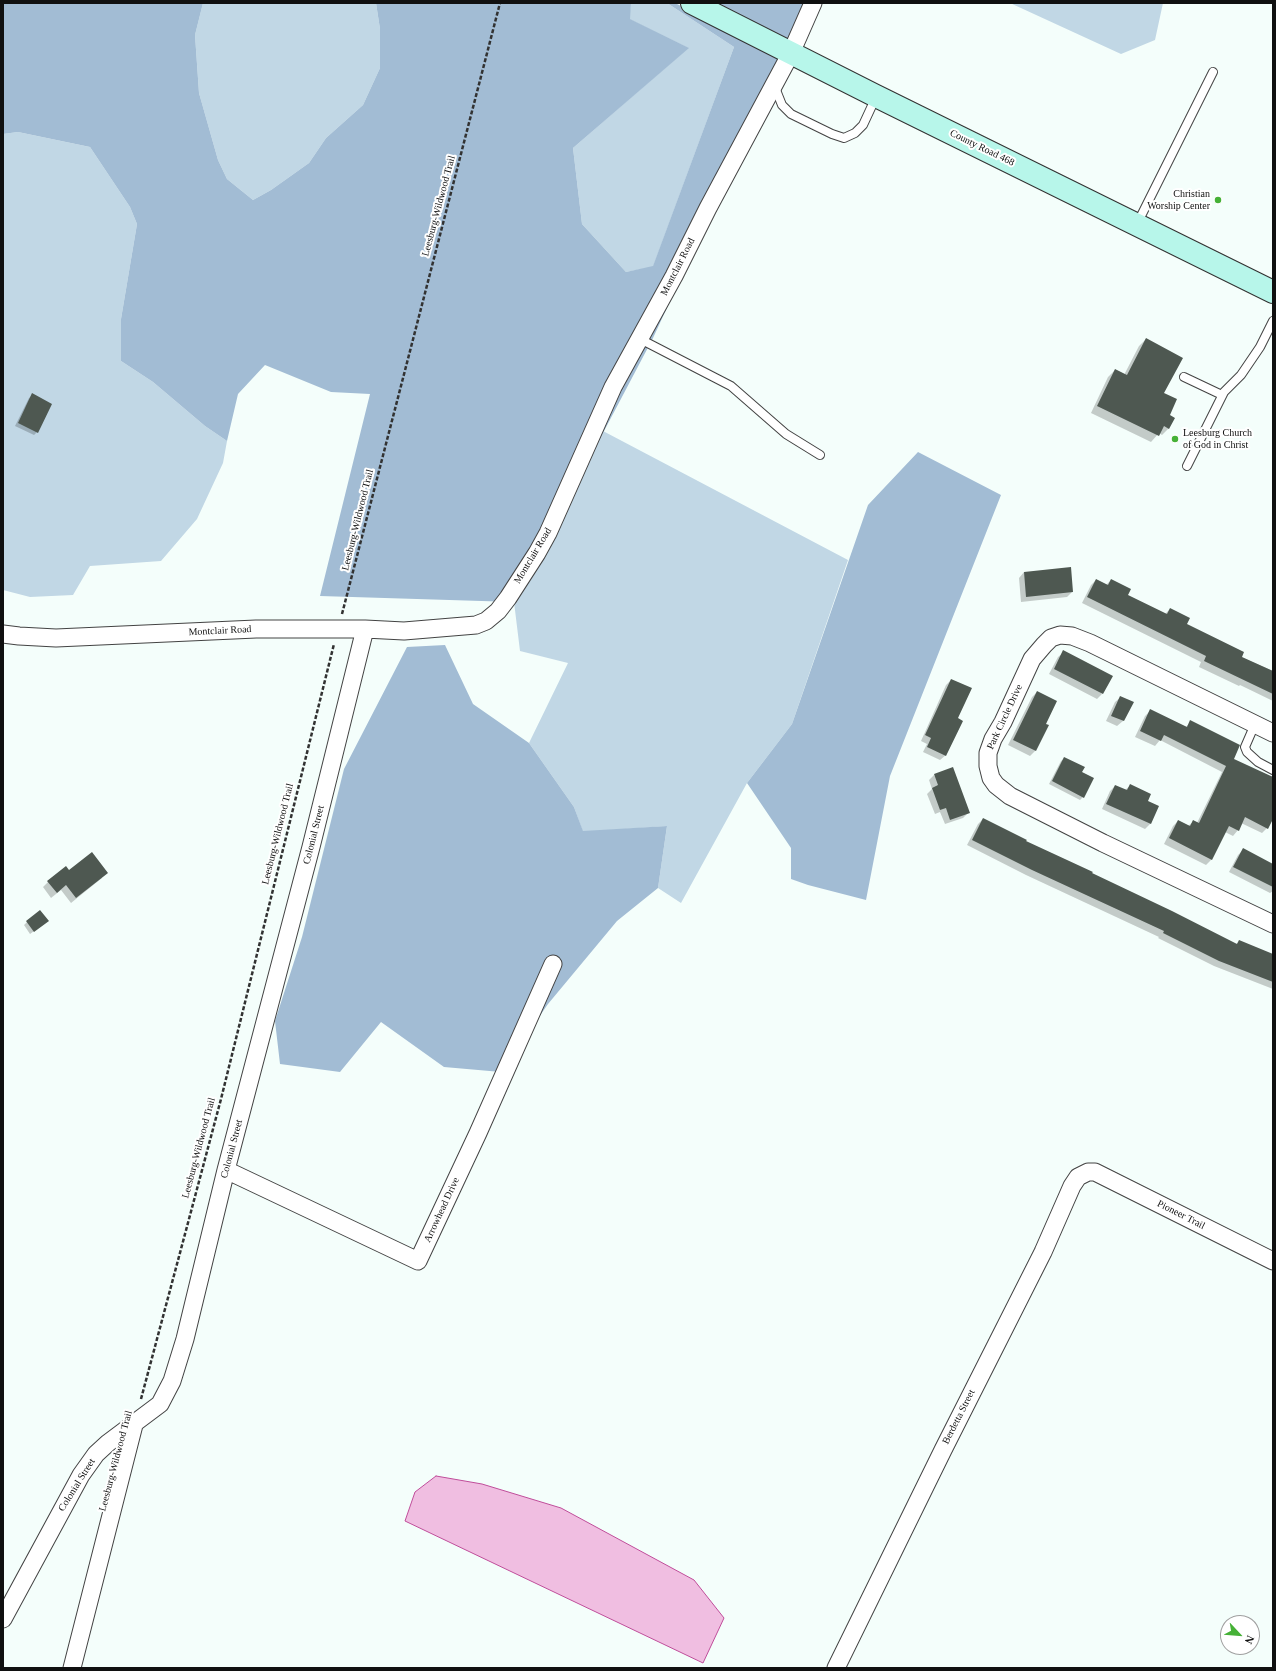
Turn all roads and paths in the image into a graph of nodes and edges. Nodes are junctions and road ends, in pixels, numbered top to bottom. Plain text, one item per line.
1 (500, 3) edge
2 (692, 3) edge
3 (813, 3) edge
4 (791, 53) junction
5 (1213, 72) dead end
6 (774, 85) junction
7 (877, 96) junction
8 (1137, 225) junction
9 (1273, 292) edge
10 (1273, 320) edge
11 (640, 339) junction
12 (1184, 377) dead end
13 (1222, 395) junction
14 (820, 455) dead end
15 (1187, 466) dead end
16 (338, 629) junction
17 (365, 629) junction
18 (3, 634) edge
19 (1255, 724) junction
20 (1273, 733) edge
21 (1273, 770) edge
22 (1273, 924) edge
23 (553, 964) dead end
24 (226, 1170) junction
25 (1088, 1172) joint
26 (1273, 1262) edge
27 (134, 1425) junction
28 (3, 1619) edge
29 (72, 1668) edge
30 (836, 1668) edge

1 - 16 path, Leesburg-Wildwood Trail
2 - 4 street, County Road 468
3 - 4 street, Montclair Road
4 - 6 street, Montclair Road
4 - 7 street, County Road 468
5 - 8 lane
6 - 7 lane
6 - 11 street, Montclair Road
7 - 8 street, County Road 468
8 - 9 street, County Road 468
10 - 13 lane
11 - 14 lane
11 - 17 street, Montclair Road
12 - 13 lane
13 - 15 lane
16 - 17 street, Montclair Road
16 - 18 street, Montclair Road
16 - 27 path, Leesburg-Wildwood Trail
17 - 24 street, Colonial Street
19 - 20 street, Park Circle Drive
19 - 21 lane
19 - 22 street, Park Circle Drive
23 - 24 street, Arrowhead Drive
24 - 27 street, Colonial Street
25 - 26 street, Pioneer Trail
25 - 30 street, Berdetta Street
27 - 28 street, Colonial Street
27 - 29 street

